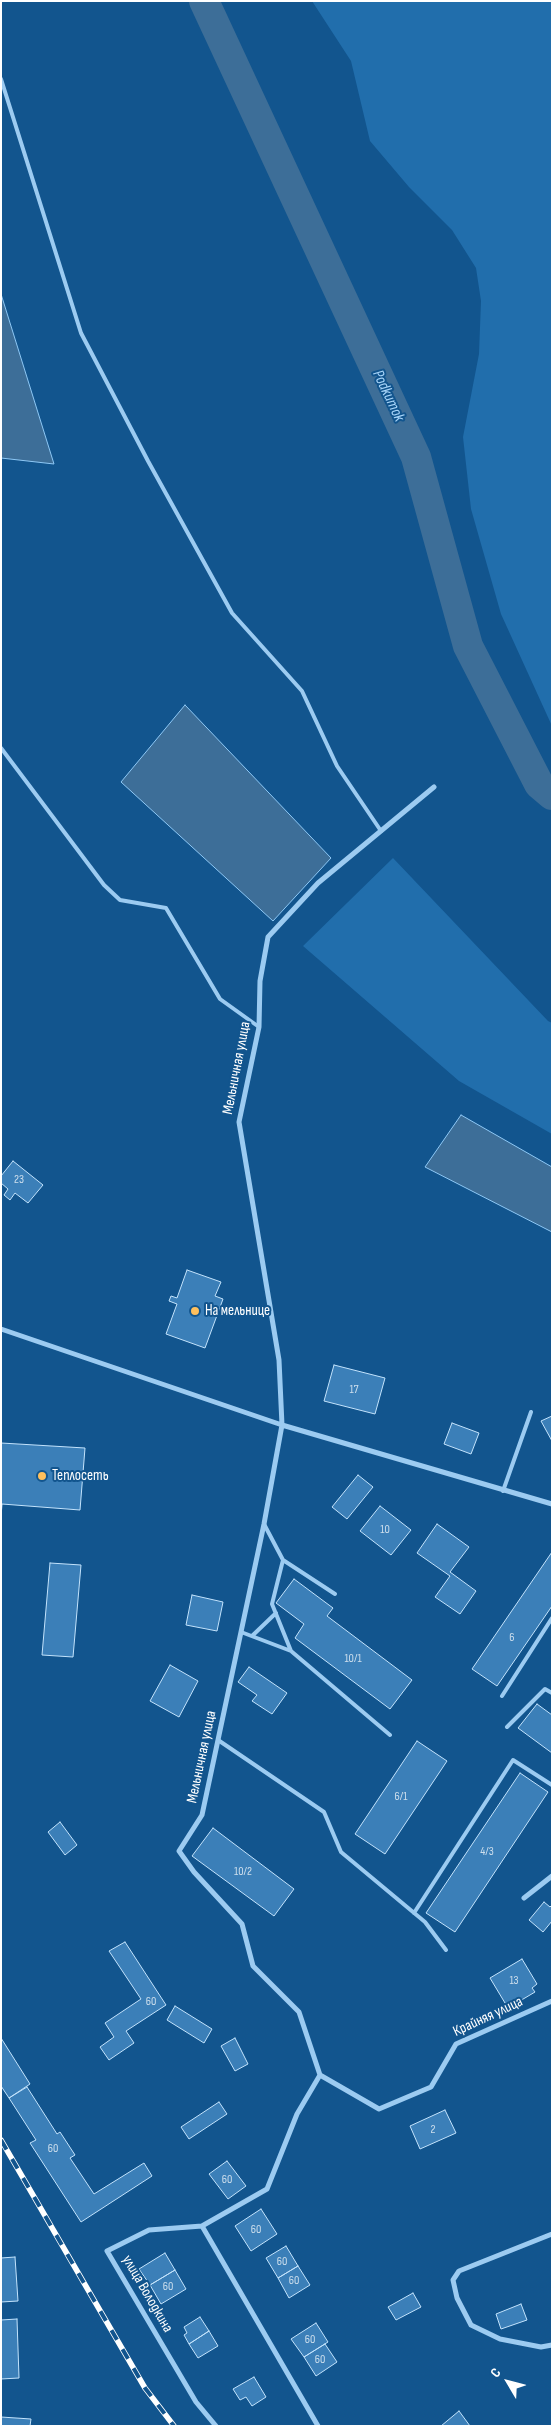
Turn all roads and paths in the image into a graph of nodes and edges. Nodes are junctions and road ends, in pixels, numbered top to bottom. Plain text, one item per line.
1 (1, 79) edge
2 (1, 748) edge
3 (434, 787) dead end
4 (381, 831) junction
5 (259, 1027) junction
6 (1, 1329) edge
7 (531, 1412) dead end
8 (282, 1425) junction
9 (503, 1491) junction
10 (552, 1504) edge
11 (264, 1524) junction
12 (283, 1560) junction
13 (335, 1594) dead end
14 (276, 1613) junction
15 (552, 1618) edge
16 (241, 1632) junction
17 (252, 1636) junction
18 (291, 1652) junction
19 (552, 1693) edge
20 (502, 1696) dead end
21 (508, 1727) dead end
22 (390, 1735) dead end
23 (218, 1740) junction
24 (552, 1785) edge
25 (552, 1876) edge
26 (524, 1898) dead end
27 (414, 1913) junction
28 (446, 1950) dead end
29 (552, 2001) edge
30 (320, 2075) junction
31 (202, 2226) junction
32 (552, 2234) edge
33 (552, 2344) edge
34 (216, 2426) edge
35 (318, 2426) edge

1 - 4 lane
2 - 5 lane
3 - 4 street, Мельничная улица
4 - 5 street, Мельничная улица
5 - 8 street, Мельничная улица
6 - 8 street
7 - 9 lane
8 - 9 street
8 - 11 street, Мельничная улица
9 - 10 street
11 - 12 lane
11 - 16 street, Мельничная улица
12 - 13 lane
12 - 14 lane
14 - 17 lane
14 - 18 lane
15 - 20 lane
16 - 17 lane
16 - 23 street, Мельничная улица
17 - 18 lane
18 - 22 lane
19 - 21 lane
23 - 27 lane
23 - 30 street, Мельничная улица
24 - 27 lane
25 - 26 street
27 - 28 lane
29 - 30 street, Крайняя улица
30 - 31 street, улица Володкина
31 - 34 street, улица Володкина
31 - 35 street
32 - 33 street

